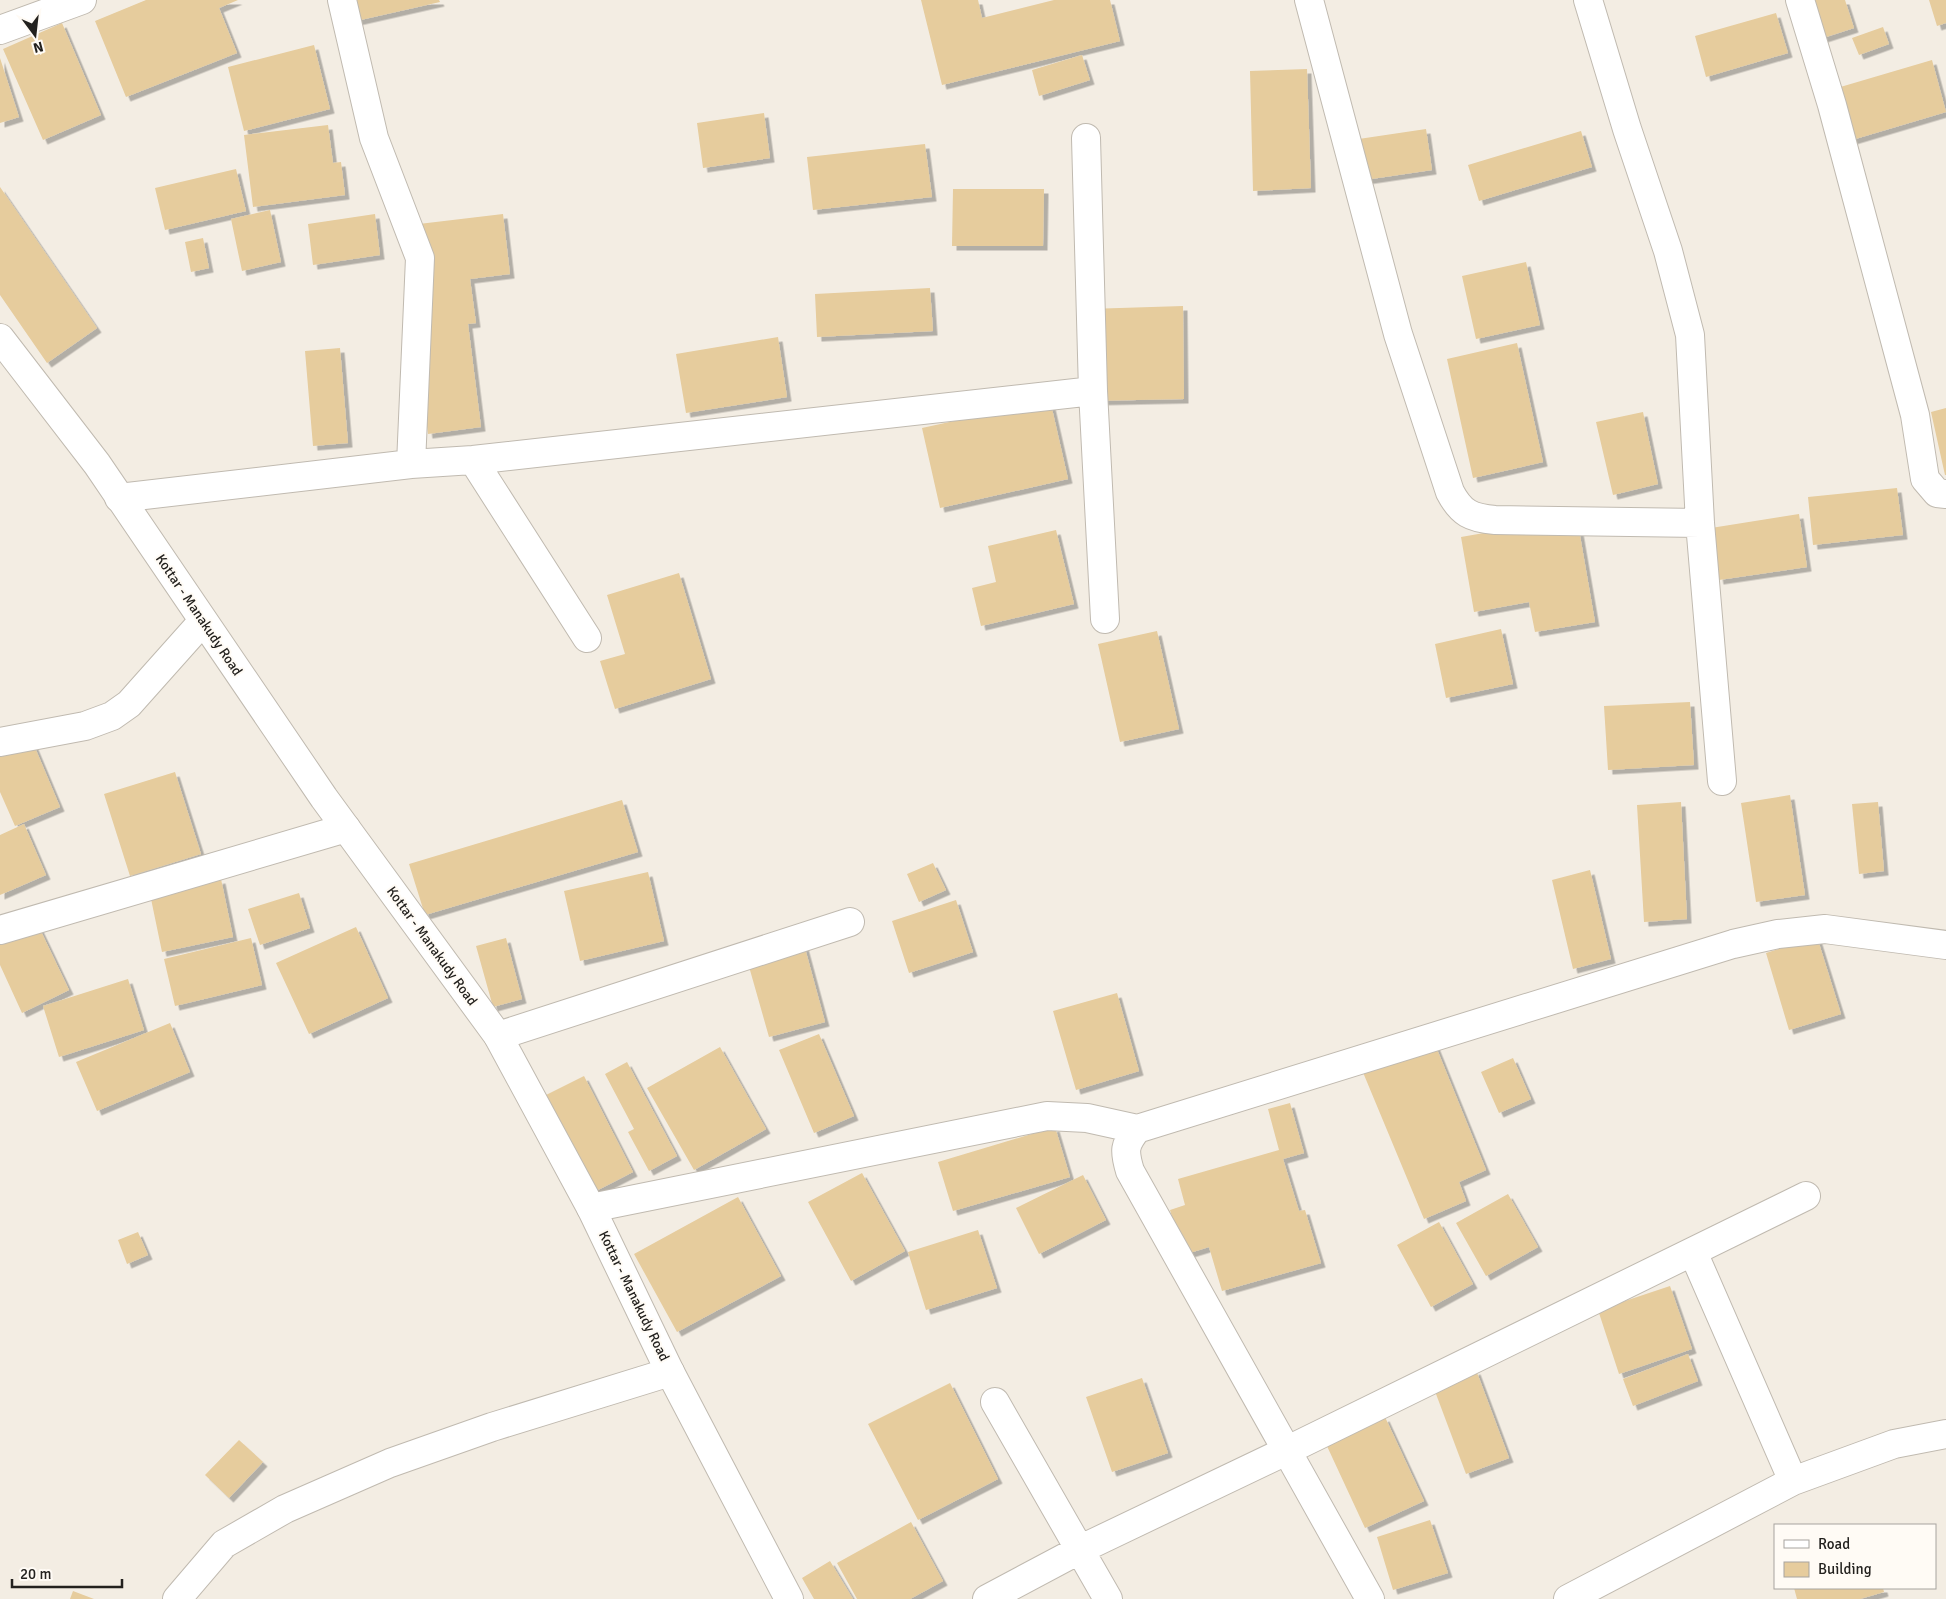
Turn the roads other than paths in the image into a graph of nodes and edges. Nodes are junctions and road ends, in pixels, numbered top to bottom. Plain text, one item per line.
1 (82, 0) edge
2 (342, 0) edge
3 (1309, 0) edge
4 (1588, 0) edge
5 (1800, 0) edge
6 (0, 30) edge
7 (1086, 138) dead end
8 (0, 338) edge
9 (1093, 391) junction
10 (473, 460) junction
11 (411, 464) junction
12 (1946, 494) edge
13 (119, 498) junction
14 (1700, 523) junction
15 (1105, 618) dead end
16 (203, 621) junction
17 (587, 638) dead end
18 (0, 742) edge
19 (1722, 781) dead end
20 (346, 828) junction
21 (850, 922) dead end
22 (0, 930) edge
23 (1946, 945) edge
24 (498, 1036) junction
25 (1137, 1129) junction
26 (1806, 1196) dead end
27 (592, 1208) junction
28 (1693, 1252) junction
29 (670, 1372) junction
30 (995, 1402) dead end
31 (1946, 1434) edge
32 (1286, 1451) junction
33 (1793, 1481) junction
34 (1081, 1549) junction
35 (177, 1599) edge
36 (789, 1599) edge
37 (987, 1599) edge
38 (1108, 1599) edge
39 (1370, 1599) edge
40 (1568, 1599) edge

1 - 6 street
2 - 11 street
3 - 14 street
4 - 14 street
5 - 12 street
7 - 9 street
8 - 13 street, Kottar - Manakudy Road
9 - 10 street
9 - 15 street
10 - 11 street
10 - 17 street
11 - 13 street
13 - 16 street, Kottar - Manakudy Road
14 - 19 street
16 - 18 street
16 - 20 street, Kottar - Manakudy Road
20 - 22 street
20 - 24 street, Kottar - Manakudy Road
21 - 24 street
23 - 25 street
24 - 27 street, Kottar - Manakudy Road
25 - 27 street
25 - 32 street
26 - 28 street
27 - 29 street, Kottar - Manakudy Road
28 - 32 street
28 - 33 street
29 - 35 street
29 - 36 street, Kottar - Manakudy Road
30 - 34 street
31 - 33 street
32 - 34 street
32 - 39 street
33 - 40 street
34 - 37 street
34 - 38 street

